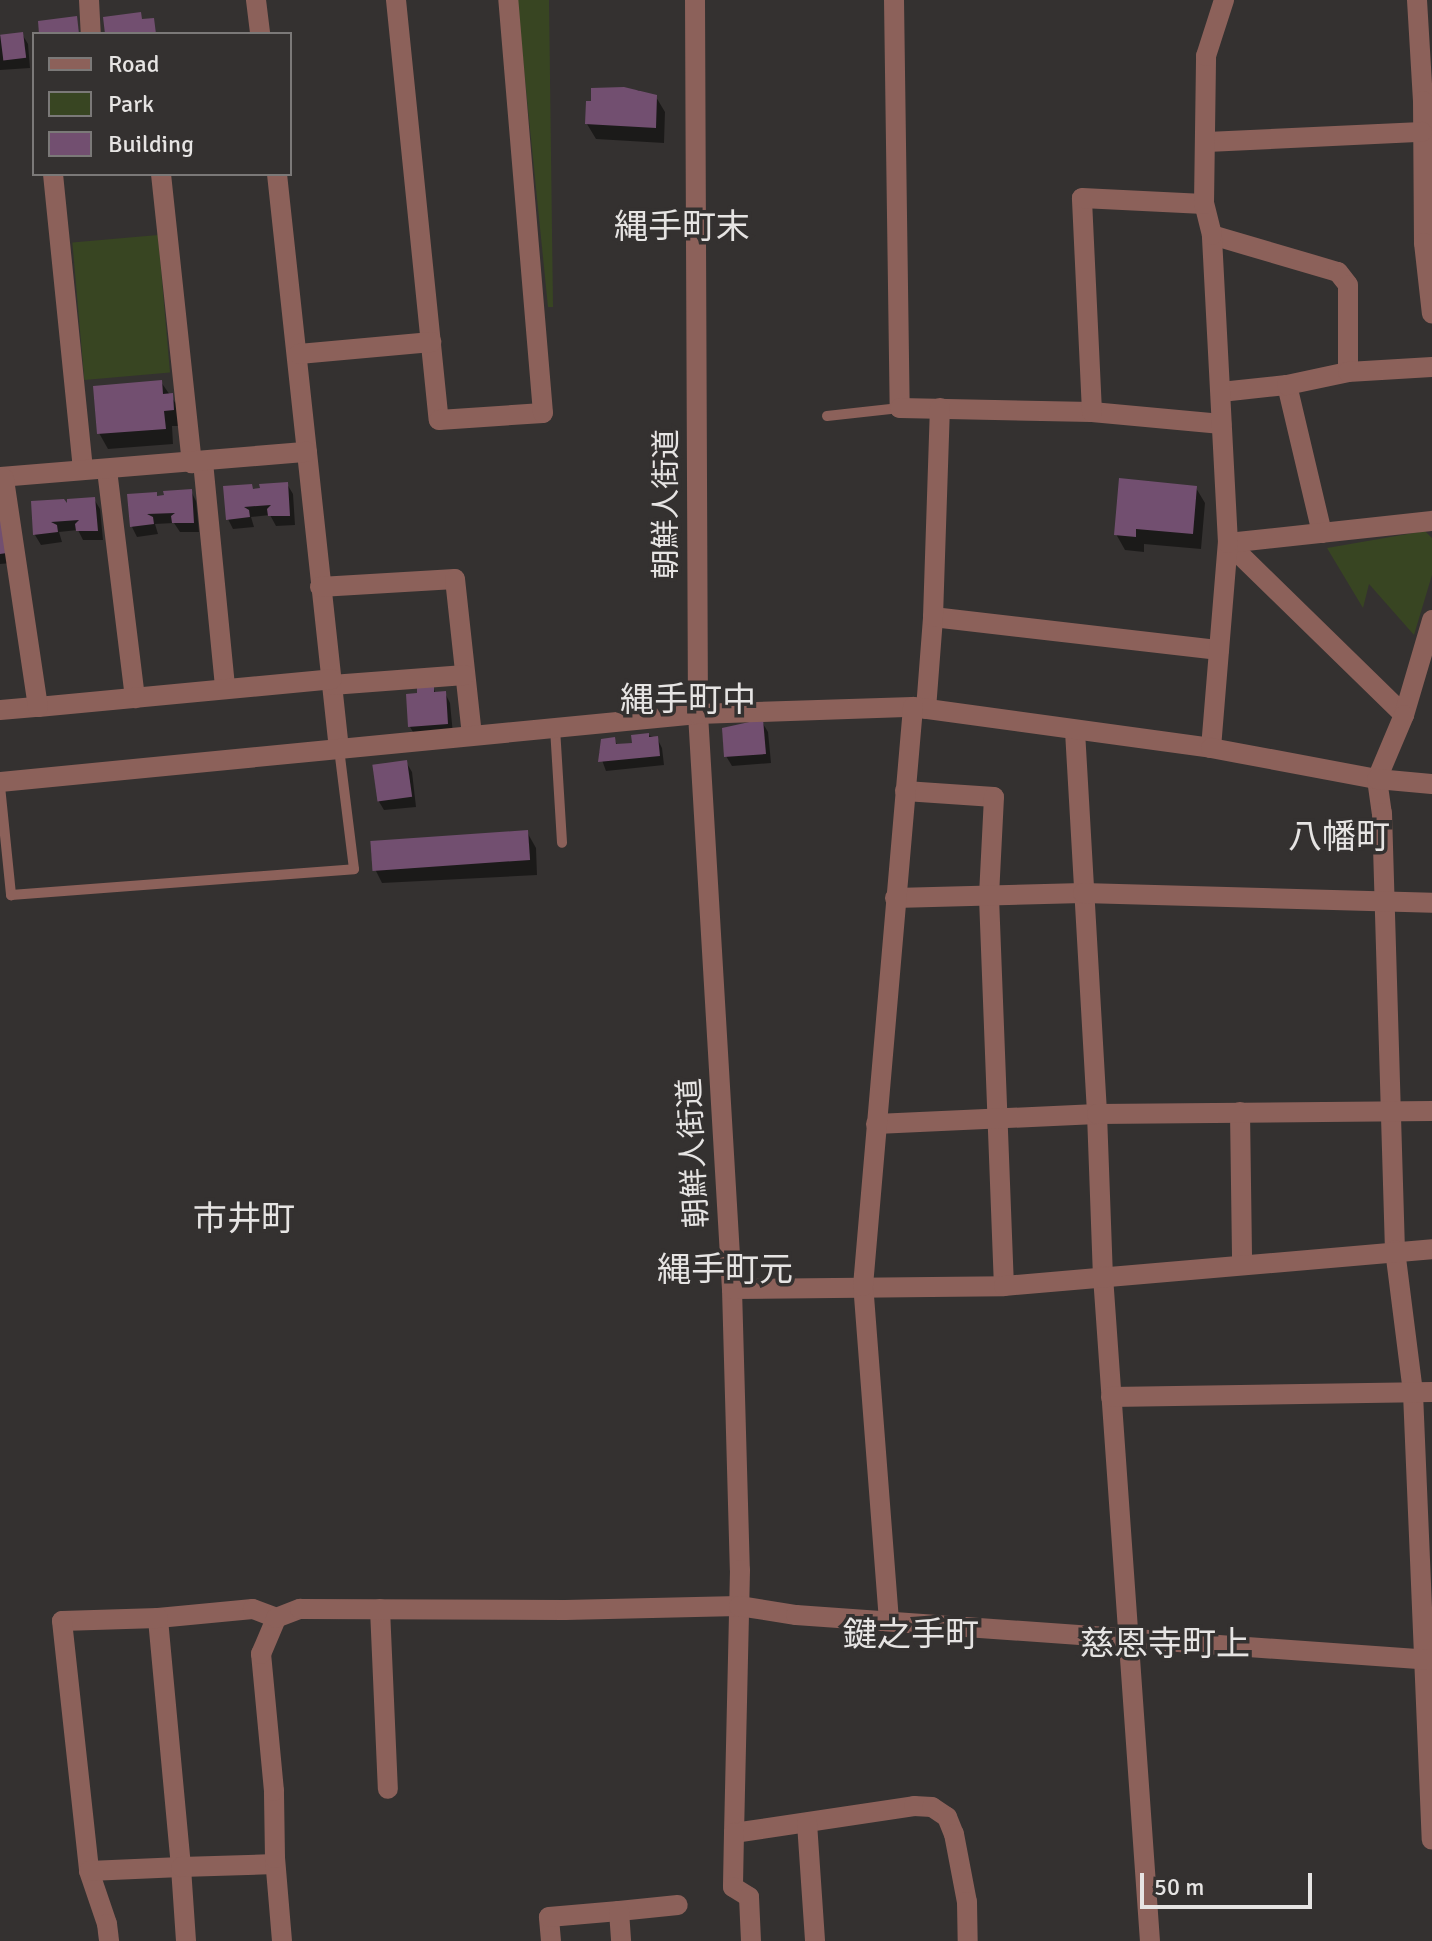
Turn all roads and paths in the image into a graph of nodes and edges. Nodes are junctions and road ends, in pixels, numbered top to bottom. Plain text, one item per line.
1 (89, 0) edge
2 (256, 0) edge
3 (396, 0) edge
4 (508, 0) edge
5 (695, 0) edge
6 (894, 0) edge
7 (1224, 0) edge
8 (1417, 0) edge
9 (91, 32) edge
10 (260, 32) edge
11 (1428, 101) edge
12 (1422, 132) junction
13 (1207, 142) junction
14 (53, 176) edge
15 (161, 176) edge
16 (277, 176) edge
17 (1204, 204) junction
18 (1212, 235) junction
19 (1432, 314) edge
20 (431, 342) junction
21 (299, 354) junction
22 (1432, 367) edge
23 (1348, 372) junction
24 (1287, 385) junction
25 (1221, 392) junction
26 (900, 408) junction
27 (940, 408) junction
28 (1092, 412) junction
29 (827, 416) dead end
30 (1221, 424) junction
31 (307, 452) junction
32 (198, 462) junction
33 (83, 469) junction
34 (107, 470) junction
35 (2, 478) edge
36 (1432, 521) edge
37 (1322, 533) junction
38 (1228, 543) junction
39 (320, 587) junction
40 (933, 617) junction
41 (1432, 620) edge
42 (1219, 650) junction
43 (465, 675) junction
44 (332, 682) junction
45 (225, 688) junction
46 (135, 698) junction
47 (38, 707) junction
48 (919, 708) junction
49 (0, 710) edge
50 (698, 714) junction
51 (1404, 715) junction
52 (555, 728) junction
53 (1075, 731) junction
54 (472, 735) junction
55 (1211, 748) junction
56 (339, 749) junction
57 (1377, 779) junction
58 (0, 784) edge
59 (1432, 784) edge
60 (905, 791) junction
61 (562, 843) dead end
62 (1083, 893) junction
63 (989, 897) junction
64 (895, 898) junction
65 (1385, 903) junction
66 (1432, 903) edge
67 (1392, 1110) junction
68 (1432, 1111) edge
69 (1240, 1112) junction
70 (1097, 1114) junction
71 (997, 1119) junction
72 (876, 1124) junction
73 (1432, 1249) edge
74 (1395, 1250) junction
75 (1242, 1264) junction
76 (1103, 1276) junction
77 (863, 1286) junction
78 (1004, 1286) junction
79 (732, 1289) junction
80 (1423, 1392) edge
81 (1111, 1397) junction
82 (739, 1606) junction
83 (380, 1609) junction
84 (158, 1618) junction
85 (276, 1618) junction
86 (889, 1621) junction
87 (1129, 1639) junction
88 (1428, 1660) edge
89 (388, 1789) dead end
90 (807, 1823) junction
91 (734, 1833) junction
92 (1432, 1840) edge
93 (275, 1864) junction
94 (181, 1867) junction
95 (89, 1871) junction
96 (678, 1905) dead end
97 (619, 1911) junction
98 (109, 1941) edge
99 (186, 1941) edge
100 (282, 1941) edge
101 (551, 1941) edge
102 (621, 1941) edge
103 (751, 1941) edge
104 (815, 1941) edge
105 (968, 1941) edge
106 (1150, 1941) edge

1 - 9 street
2 - 10 street
3 - 20 street
4 - 20 street
5 - 50 street, 朝鮮人街道
6 - 26 street
7 - 13 street
8 - 11 street
11 - 12 street
12 - 13 street
12 - 19 street
13 - 17 street
14 - 33 street
15 - 32 street
16 - 21 street
17 - 18 street
17 - 28 street
18 - 23 street
18 - 25 street
20 - 21 street
21 - 31 street
22 - 23 street
23 - 24 street
24 - 25 street
24 - 37 street
25 - 30 street
26 - 27 street
26 - 29 lane
27 - 28 street
27 - 40 street
28 - 30 street
30 - 38 street
31 - 32 street
31 - 39 street
32 - 34 street
32 - 45 street
33 - 34 street
33 - 35 street
34 - 46 street
35 - 47 street
36 - 37 street
37 - 38 street
38 - 42 street
38 - 51 street
39 - 43 street
39 - 44 street
40 - 42 street
40 - 48 street
41 - 51 street
42 - 55 street
43 - 44 street
43 - 54 street
44 - 45 street
44 - 56 street
45 - 46 street
46 - 47 street
47 - 49 street
48 - 50 street
48 - 53 street
48 - 60 street
50 - 52 street
50 - 79 street, 朝鮮人街道
51 - 57 street
52 - 54 street
52 - 61 lane
53 - 55 street
53 - 62 street
54 - 56 street
55 - 57 street
56 - 58 street
56 - 58 lane
57 - 59 street
57 - 65 street
60 - 63 street
60 - 64 street
62 - 63 street
62 - 65 street
62 - 70 street
63 - 64 street
63 - 71 street
64 - 72 street
65 - 66 street
65 - 67 street
67 - 68 street
67 - 69 street
67 - 74 street
69 - 70 street
69 - 75 street
70 - 71 street
70 - 76 street
71 - 72 street
71 - 78 street
72 - 77 street
73 - 74 street
74 - 75 street
74 - 80 street
75 - 76 street
76 - 78 street
76 - 81 street
77 - 78 street
77 - 79 street
77 - 86 street
79 - 82 street, 朝鮮人街道
80 - 81 street
80 - 88 street
81 - 87 street
82 - 83 street
82 - 86 street
82 - 91 street, 朝鮮人街道
83 - 85 street
83 - 89 street
84 - 85 street
84 - 94 street
84 - 95 street
85 - 93 street
86 - 87 street
87 - 88 street
87 - 106 street
88 - 92 street
90 - 91 street
90 - 104 street
90 - 105 street
91 - 103 street, 朝鮮人街道
93 - 94 street
93 - 100 street
94 - 95 street
94 - 99 street
95 - 98 street
96 - 97 street
97 - 101 street
97 - 102 street

